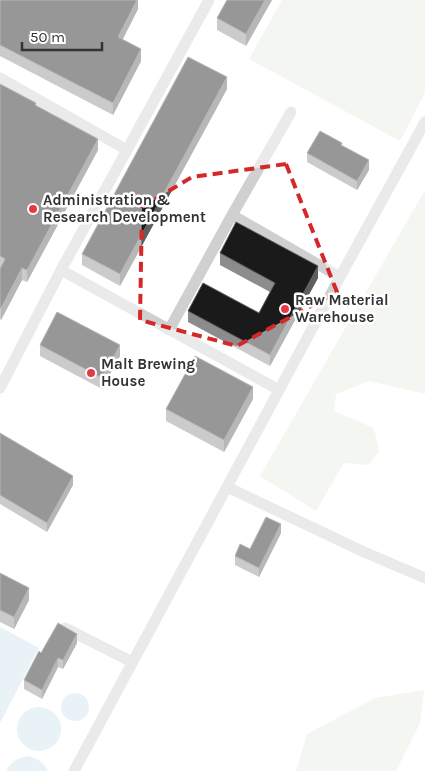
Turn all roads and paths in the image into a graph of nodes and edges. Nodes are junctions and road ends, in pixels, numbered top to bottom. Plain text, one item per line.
1 (209, 0) edge
2 (0, 78) edge
3 (291, 112) dead end
4 (425, 122) edge
5 (127, 150) junction
6 (232, 215) junction
7 (61, 270) junction
8 (340, 277) junction
9 (169, 330) junction
10 (0, 388) edge
11 (279, 390) junction
12 (227, 487) junction
13 (425, 578) edge
14 (65, 628) edge
15 (132, 662) junction
16 (74, 771) edge

1 - 5 lane
2 - 5 lane
3 - 6 lane
4 - 8 lane
5 - 7 lane
6 - 8 lane
6 - 9 lane
7 - 9 lane
7 - 10 lane
8 - 11 lane
9 - 11 lane
11 - 12 lane
12 - 13 lane
12 - 15 lane
14 - 15 lane
15 - 16 lane

